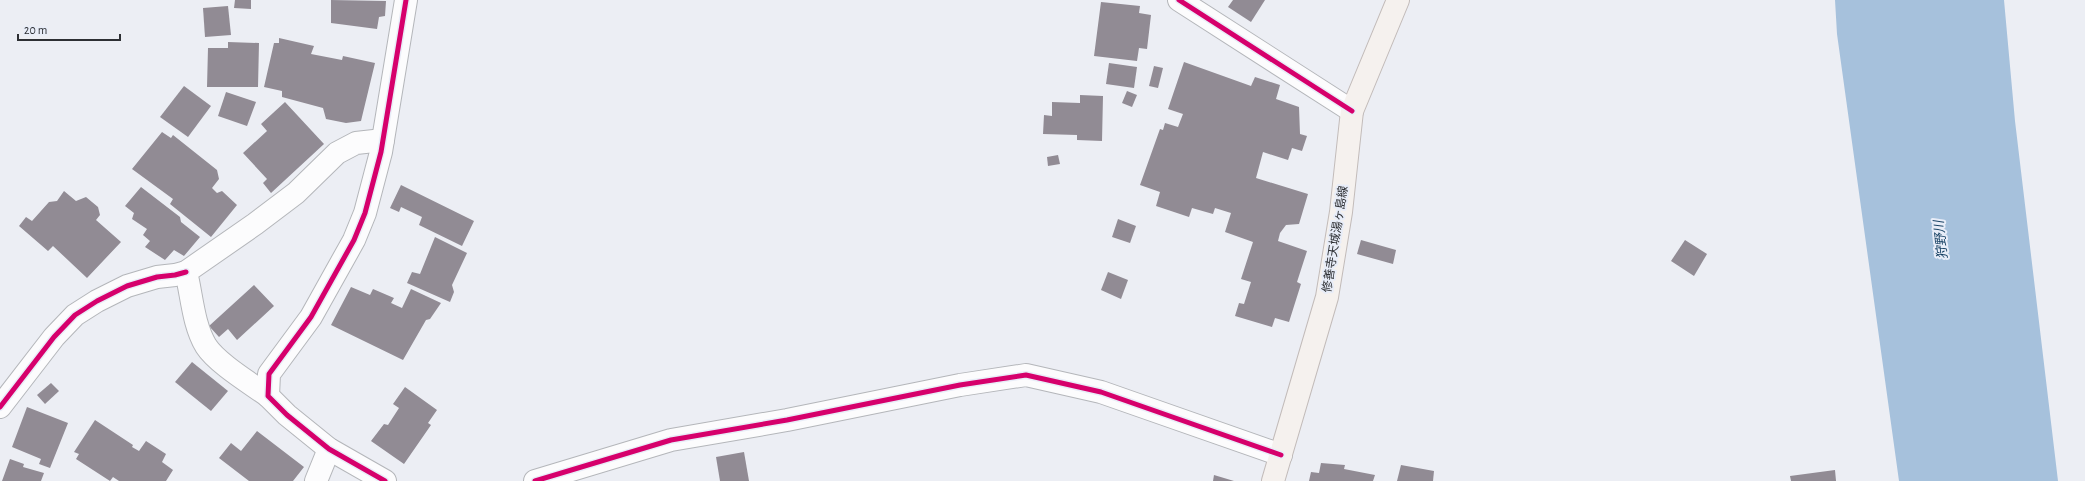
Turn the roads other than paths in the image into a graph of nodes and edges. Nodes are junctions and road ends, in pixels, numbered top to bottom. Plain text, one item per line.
1 (406, 0) edge
2 (1179, 0) edge
3 (1398, 0) edge
4 (1352, 111) junction
5 (383, 140) junction
6 (186, 272) junction
7 (268, 396) junction
8 (0, 407) edge
9 (329, 449) junction
10 (1281, 455) junction
11 (316, 481) edge
12 (385, 481) edge
13 (536, 481) edge
14 (1273, 481) edge

1 - 5 street
2 - 4 street
3 - 4 main road, 修善寺天城湯ヶ島線
4 - 10 main road, 修善寺天城湯ヶ島線
5 - 6 street
5 - 7 street
6 - 7 street
6 - 8 street
7 - 9 street
9 - 11 street
9 - 12 street
10 - 13 street
10 - 14 main road, 修善寺天城湯ヶ島線

